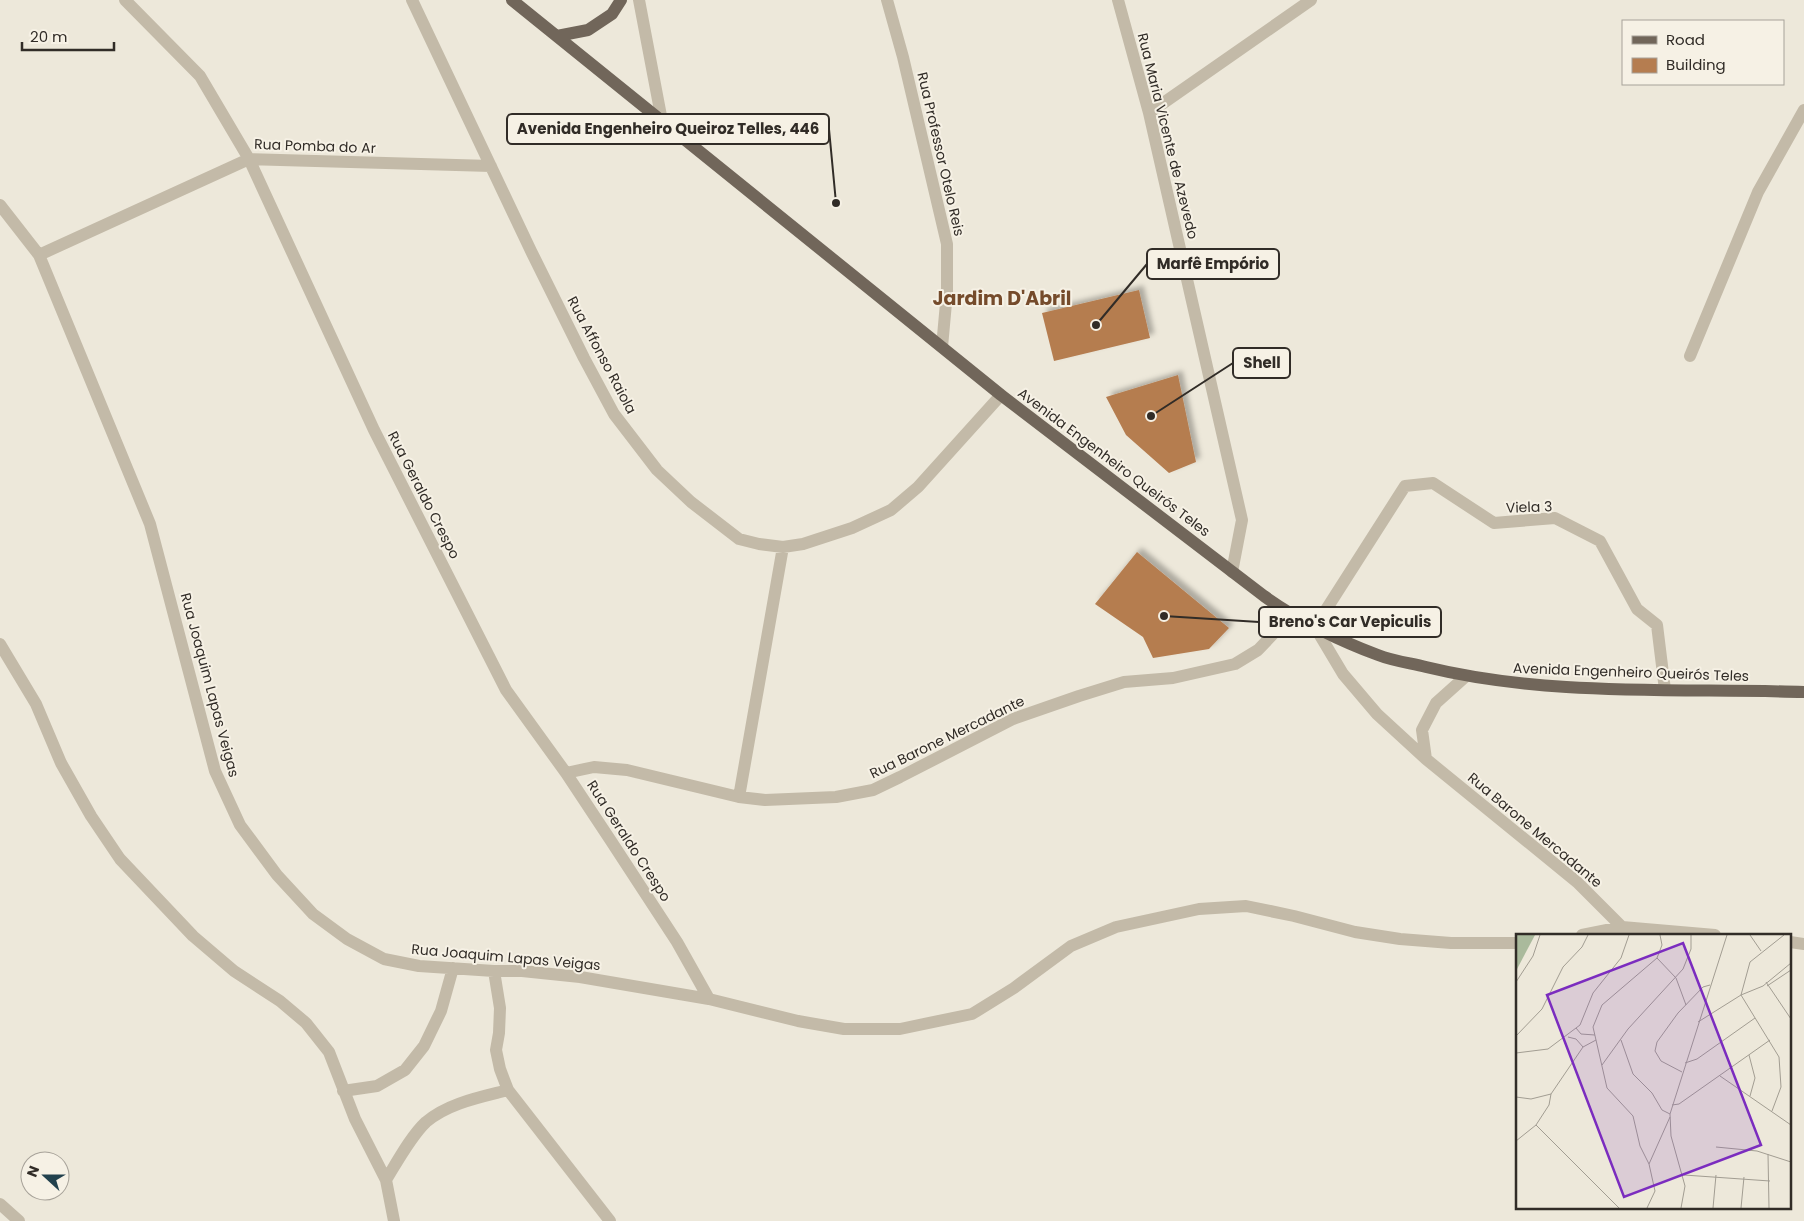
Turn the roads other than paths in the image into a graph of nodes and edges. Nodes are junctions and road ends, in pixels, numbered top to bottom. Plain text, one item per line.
1 (125, 0) edge
2 (412, 0) edge
3 (512, 0) edge
4 (621, 0) edge
5 (638, 0) edge
6 (887, 0) edge
7 (1118, 0) edge
8 (1311, 0) edge
9 (557, 36) junction
10 (1804, 110) edge
11 (1149, 113) junction
12 (662, 121) junction
13 (249, 158) junction
14 (490, 166) junction
15 (0, 205) edge
16 (39, 256) junction
17 (942, 347) junction
18 (1690, 356) dead end
19 (1001, 395) junction
20 (783, 547) junction
21 (1232, 572) junction
22 (1291, 615) junction
23 (1315, 627) junction
24 (0, 644) edge
25 (1465, 677) junction
26 (1665, 690) junction
27 (1804, 692) edge
28 (1426, 759) junction
29 (566, 774) junction
30 (739, 797) junction
31 (1622, 927) junction
32 (1587, 934) edge
33 (1702, 934) edge
34 (1516, 943) edge
35 (453, 968) junction
36 (494, 971) junction
37 (709, 999) junction
38 (508, 1090) junction
39 (343, 1091) junction
40 (386, 1180) junction
41 (0, 1204) edge
42 (19, 1221) edge
43 (394, 1221) edge
44 (610, 1221) edge

1 - 13 street, Rua Geraldo Crespo
2 - 14 street, Rua Affonso Raiola
3 - 9 main road, Avenida Engenheiro Queirós Teles
4 - 9 main road
5 - 12 street
6 - 17 street, Rua Professor Otelo Reis
7 - 11 street, Rua Maria Vicente de Azevedo
8 - 11 street
9 - 12 main road, Avenida Engenheiro Queirós Teles
10 - 18 street
11 - 21 street, Rua Maria Vicente de Azevedo
12 - 17 main road, Avenida Engenheiro Queirós Teles
13 - 14 street, Rua Pomba do Ar
13 - 16 street, Rua Pomba do Ar
13 - 29 street, Rua Geraldo Crespo
14 - 20 street, Rua Affonso Raiola
15 - 16 street, Rua Joaquim Lapas Veigas
16 - 35 street, Rua Joaquim Lapas Veigas
17 - 19 main road, Avenida Engenheiro Queirós Teles
19 - 20 street, Rua Affonso Raiola
19 - 21 main road, Avenida Engenheiro Queirós Teles
20 - 30 street
21 - 22 main road, Avenida Engenheiro Queirós Teles
22 - 23 main road, Avenida Engenheiro Queirós Teles
22 - 30 street, Rua Barone Mercadante
23 - 25 main road, Avenida Engenheiro Queirós Teles
23 - 26 street, Viela 3
23 - 28 street, Rua Barone Mercadante
24 - 39 street
25 - 26 main road, Avenida Engenheiro Queirós Teles
25 - 28 street
26 - 27 main road, Avenida Engenheiro Queirós Teles
28 - 31 street, Rua Barone Mercadante
29 - 30 street, Rua Barone Mercadante
29 - 37 street, Rua Geraldo Crespo
31 - 32 street
31 - 33 street
34 - 37 street, Rua Joaquim Lapas Veigas
35 - 36 street, Rua Joaquim Lapas Veigas
35 - 39 street
36 - 37 street, Rua Joaquim Lapas Veigas
36 - 38 street
38 - 40 street
38 - 44 street
39 - 40 street
40 - 43 street
41 - 42 street

